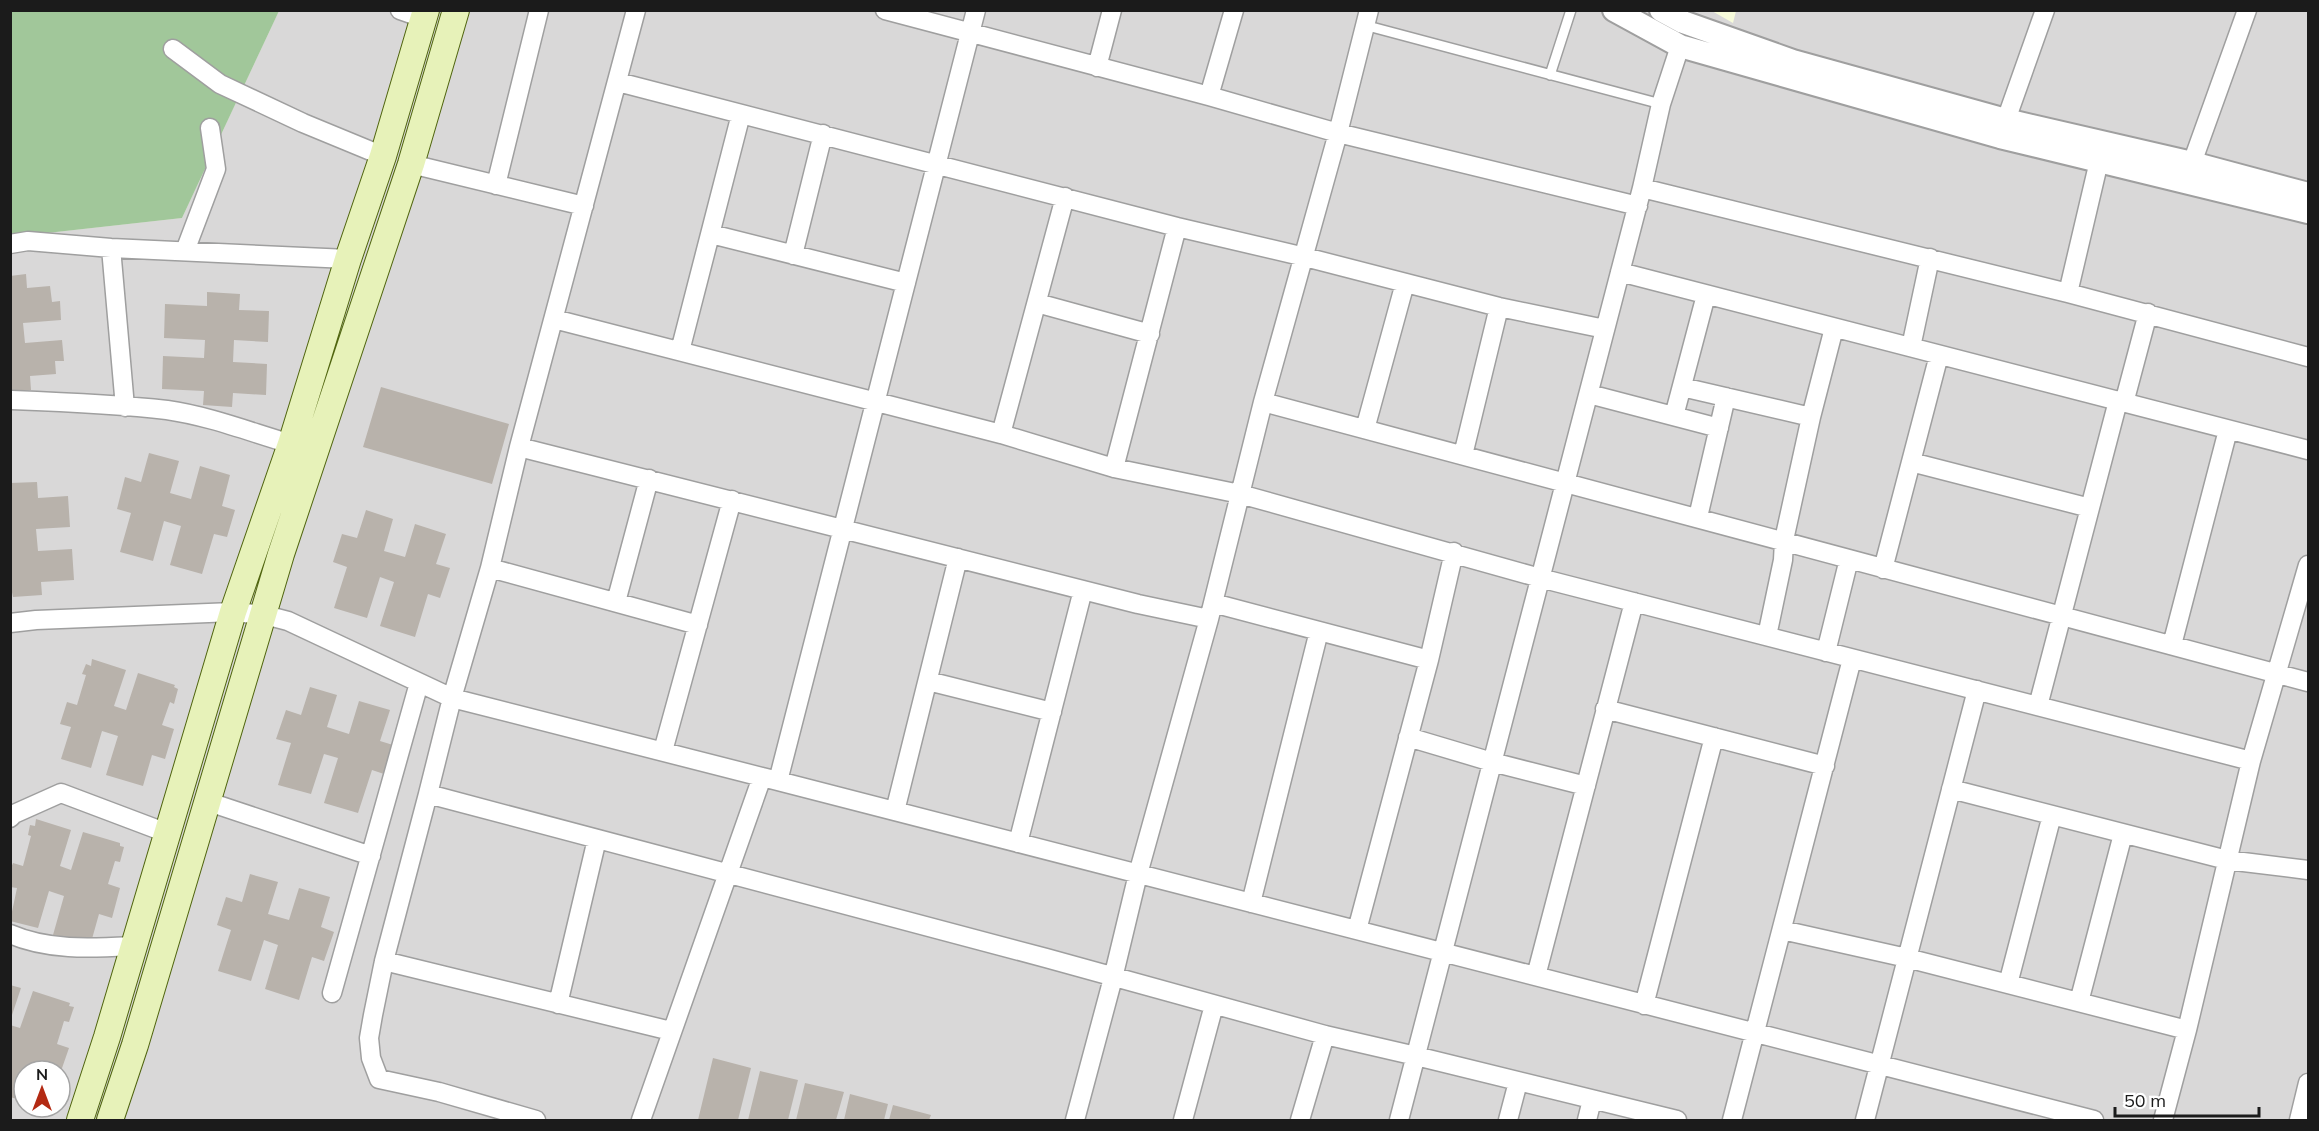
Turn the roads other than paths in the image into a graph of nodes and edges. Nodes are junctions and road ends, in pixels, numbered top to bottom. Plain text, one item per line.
1 (456, 10) edge
2 (539, 10) edge
3 (636, 10) edge
4 (885, 10) edge
5 (976, 10) edge
6 (1112, 10) edge
7 (1234, 10) edge
8 (1571, 10) edge
9 (1614, 10) edge
10 (1661, 10) edge
11 (2045, 10) edge
12 (2247, 10) edge
13 (416, 13) edge
14 (1367, 18) edge
15 (970, 32) junction
16 (1680, 46) junction
17 (173, 49) dead end
18 (1097, 67) junction
19 (1550, 75) junction
20 (618, 82) junction
21 (1209, 96) junction
22 (1661, 104) junction
23 (741, 114) junction
24 (2006, 120) junction
25 (210, 128) dead end
26 (1338, 133) junction
27 (823, 134) junction
28 (383, 156) junction
29 (2099, 160) junction
30 (2192, 163) junction
31 (411, 164) junction
32 (937, 164) junction
33 (496, 185) junction
34 (1642, 188) junction
35 (2308, 194) edge
36 (1065, 197) junction
37 (584, 206) junction
38 (1638, 206) junction
39 (2308, 212) edge
40 (1177, 227) junction
41 (711, 234) junction
42 (10, 244) edge
43 (111, 248) junction
44 (185, 251) junction
45 (793, 255) junction
46 (1305, 257) junction
47 (1930, 258) junction
48 (348, 259) junction
49 (1620, 272) junction
50 (906, 283) junction
51 (1405, 283) junction
52 (2068, 293) junction
53 (1706, 295) junction
54 (1037, 303) junction
55 (1499, 307) junction
56 (2148, 313) junction
57 (554, 319) junction
58 (1834, 328) junction
59 (1605, 329) junction
60 (1150, 334) junction
61 (1911, 347) junction
62 (680, 351) junction
63 (1939, 355) junction
64 (2308, 357) edge
65 (1682, 387) junction
66 (1589, 394) junction
67 (1726, 398) junction
68 (10, 400) edge
69 (876, 402) junction
70 (1263, 402) junction
71 (2121, 402) junction
72 (125, 407) junction
73 (1674, 416) junction
74 (1811, 417) junction
75 (1719, 428) junction
76 (1365, 429) junction
77 (2228, 430) junction
78 (1000, 434) junction
79 (291, 444) junction
80 (519, 447) junction
81 (2308, 450) edge
82 (1463, 456) junction
83 (1911, 462) junction
84 (1114, 468) junction
85 (649, 479) junction
86 (1565, 483) junction
87 (1240, 494) junction
88 (732, 500) junction
89 (2090, 508) junction
90 (1698, 517) junction
91 (844, 530) junction
92 (1784, 540) junction
93 (1454, 552) junction
94 (958, 558) junction
95 (1849, 559) junction
96 (2308, 565) edge
97 (490, 568) junction
98 (1883, 569) junction
99 (1540, 578) junction
100 (1083, 590) junction
101 (1634, 602) junction
102 (616, 603) junction
103 (1211, 611) junction
104 (233, 612) junction
105 (265, 615) junction
106 (2061, 617) junction
107 (10, 623) edge
108 (698, 625) junction
109 (1319, 632) junction
110 (1767, 636) junction
111 (2172, 645) junction
112 (1826, 652) junction
113 (1852, 659) junction
114 (1429, 660) junction
115 (2275, 674) junction
116 (928, 681) junction
117 (2308, 682) edge
118 (419, 683) junction
119 (1977, 690) junction
120 (452, 698) junction
121 (2038, 706) junction
122 (1605, 709) junction
123 (1052, 712) junction
124 (1408, 737) junction
125 (1714, 737) junction
126 (663, 751) junction
127 (2251, 761) junction
128 (1492, 762) junction
129 (1825, 766) junction
130 (770, 779) junction
131 (1586, 786) junction
132 (1951, 789) junction
133 (428, 794) junction
134 (206, 801) junction
135 (895, 811) junction
136 (2052, 816) junction
137 (10, 818) edge
138 (167, 833) junction
139 (2123, 834) junction
140 (597, 839) junction
141 (1018, 843) junction
142 (371, 856) junction
143 (2227, 860) junction
144 (2308, 870) edge
145 (728, 873) junction
146 (1138, 874) junction
147 (1251, 903) junction
148 (1357, 930) junction
149 (1782, 930) junction
150 (10, 934) edge
151 (134, 946) junction
152 (1443, 953) junction
153 (1907, 958) junction
154 (384, 961) junction
155 (1536, 976) junction
156 (1113, 978) junction
157 (2008, 984) junction
158 (332, 993) dead end
159 (2079, 1002) junction
160 (558, 1004) junction
161 (1214, 1005) junction
162 (1644, 1005) junction
163 (2187, 1030) junction
164 (671, 1031) junction
165 (1755, 1033) junction
166 (1325, 1035) junction
167 (1416, 1056) junction
168 (1879, 1065) junction
169 (1518, 1082) junction
170 (2307, 1093) edge
171 (1592, 1100) junction
172 (2036, 1113) edge
173 (80, 1120) edge
174 (110, 1120) edge
175 (536, 1120) edge
176 (641, 1120) edge
177 (1075, 1120) edge
178 (1183, 1120) edge
179 (1299, 1120) edge
180 (1399, 1120) edge
181 (1508, 1120) edge
182 (1587, 1120) edge
183 (1677, 1120) edge
184 (1732, 1120) edge
185 (1865, 1120) edge
186 (2094, 1120) edge
187 (2163, 1120) edge
188 (2299, 1120) edge

1 - 31 main road
2 - 33 street
3 - 20 street
4 - 15 street
5 - 15 street
6 - 18 street
7 - 21 street
8 - 19 lane
9 - 16 street
10 - 24 street
11 - 24 street
12 - 30 street
13 - 28 main road
14 - 19 lane
14 - 26 street
15 - 18 street
15 - 32 street
16 - 22 street
16 - 29 street
17 - 28 street
18 - 21 street
19 - 22 lane
20 - 23 street
20 - 37 street
21 - 26 street
22 - 34 street
23 - 27 street
23 - 41 street
24 - 30 street
25 - 44 street
26 - 38 street
26 - 46 street
27 - 32 street
27 - 45 street
28 - 48 main road
29 - 39 street
29 - 52 street
30 - 35 street
31 - 33 street
31 - 105 main road
32 - 36 street
32 - 50 street
33 - 37 street
34 - 38 street
34 - 47 street
36 - 40 street
36 - 54 street
37 - 57 street
38 - 49 street
40 - 46 street
40 - 60 street
41 - 45 street
41 - 62 street
42 - 43 street
43 - 44 street
43 - 72 street
44 - 48 street
45 - 50 street
46 - 51 street
46 - 70 street
47 - 52 street
47 - 61 street
48 - 79 main road
49 - 53 street
49 - 59 street
50 - 69 street
51 - 55 street
51 - 76 street
52 - 56 street
53 - 58 street
53 - 65 street
54 - 60 street
54 - 78 street
55 - 59 street
55 - 82 street
56 - 64 street
56 - 71 street
57 - 62 street
57 - 80 street
58 - 61 street
58 - 74 street
59 - 66 street
60 - 84 street
61 - 63 street
62 - 69 street
63 - 71 street
63 - 83 street
65 - 67 street
65 - 73 street
66 - 73 street
66 - 86 street
67 - 74 street
67 - 75 street
68 - 72 street
69 - 78 street
69 - 91 street
70 - 76 street
70 - 87 street
71 - 77 street
71 - 89 street
72 - 79 street
73 - 75 street
74 - 92 street
75 - 90 street
76 - 82 street
77 - 81 street
77 - 111 street
78 - 84 street
79 - 104 main road
80 - 85 street
80 - 97 street
82 - 86 street
83 - 89 street
83 - 98 street
84 - 87 street
85 - 88 street
85 - 102 street
86 - 90 street
86 - 99 street
87 - 93 street
87 - 103 street
88 - 91 street
88 - 108 street
89 - 106 street
90 - 92 street
91 - 94 street
91 - 130 street
92 - 95 street
92 - 110 street
93 - 99 street
93 - 114 street
94 - 100 street
94 - 116 street
95 - 98 street
95 - 112 street
96 - 115 street
97 - 102 street
97 - 120 street
98 - 106 street
99 - 101 street
99 - 128 street
100 - 103 street
100 - 123 street
101 - 110 street
101 - 122 street
102 - 108 street
103 - 109 street
103 - 146 street
104 - 105 street
104 - 107 street
104 - 138 main road
105 - 118 street
105 - 134 main road
106 - 111 street
106 - 121 street
108 - 126 street
109 - 114 street
109 - 147 street
110 - 112 street
111 - 115 street
112 - 113 street
113 - 119 street
113 - 129 street
114 - 124 street
115 - 117 street
115 - 127 street
116 - 123 street
116 - 135 street
118 - 120 street
118 - 142 street
119 - 121 street
119 - 132 street
120 - 126 street
120 - 133 street
121 - 127 street
122 - 125 street
122 - 131 street
123 - 141 street
124 - 128 street
124 - 148 street
125 - 129 street
125 - 162 street
126 - 130 street
127 - 143 street
128 - 131 street
128 - 152 street
129 - 149 street
130 - 135 street
130 - 145 street
131 - 155 street
132 - 136 street
132 - 153 street
133 - 140 street
133 - 154 street
134 - 142 street
134 - 174 main road
135 - 141 street
136 - 139 street
136 - 157 street
137 - 138 street
138 - 151 main road
139 - 143 street
139 - 159 street
140 - 145 street
140 - 160 street
141 - 146 street
142 - 158 street
143 - 144 street
143 - 163 street
145 - 156 street
145 - 164 street
146 - 147 street
146 - 156 street
147 - 148 street
148 - 152 street
149 - 153 street
149 - 165 street
150 - 151 street
151 - 173 main road
152 - 155 street
152 - 167 street
153 - 157 street
153 - 168 street
154 - 160 street
154 - 175 street
155 - 162 street
156 - 161 street
156 - 177 street
157 - 159 street
159 - 163 street
160 - 164 street
161 - 166 street
161 - 178 street
162 - 165 street
163 - 187 street
164 - 176 street
165 - 168 street
165 - 184 street
166 - 167 street
166 - 179 street
167 - 169 street
167 - 180 street
168 - 172 street
168 - 185 street
169 - 171 street
169 - 181 street
170 - 188 street
171 - 182 street
171 - 183 street
172 - 186 street

